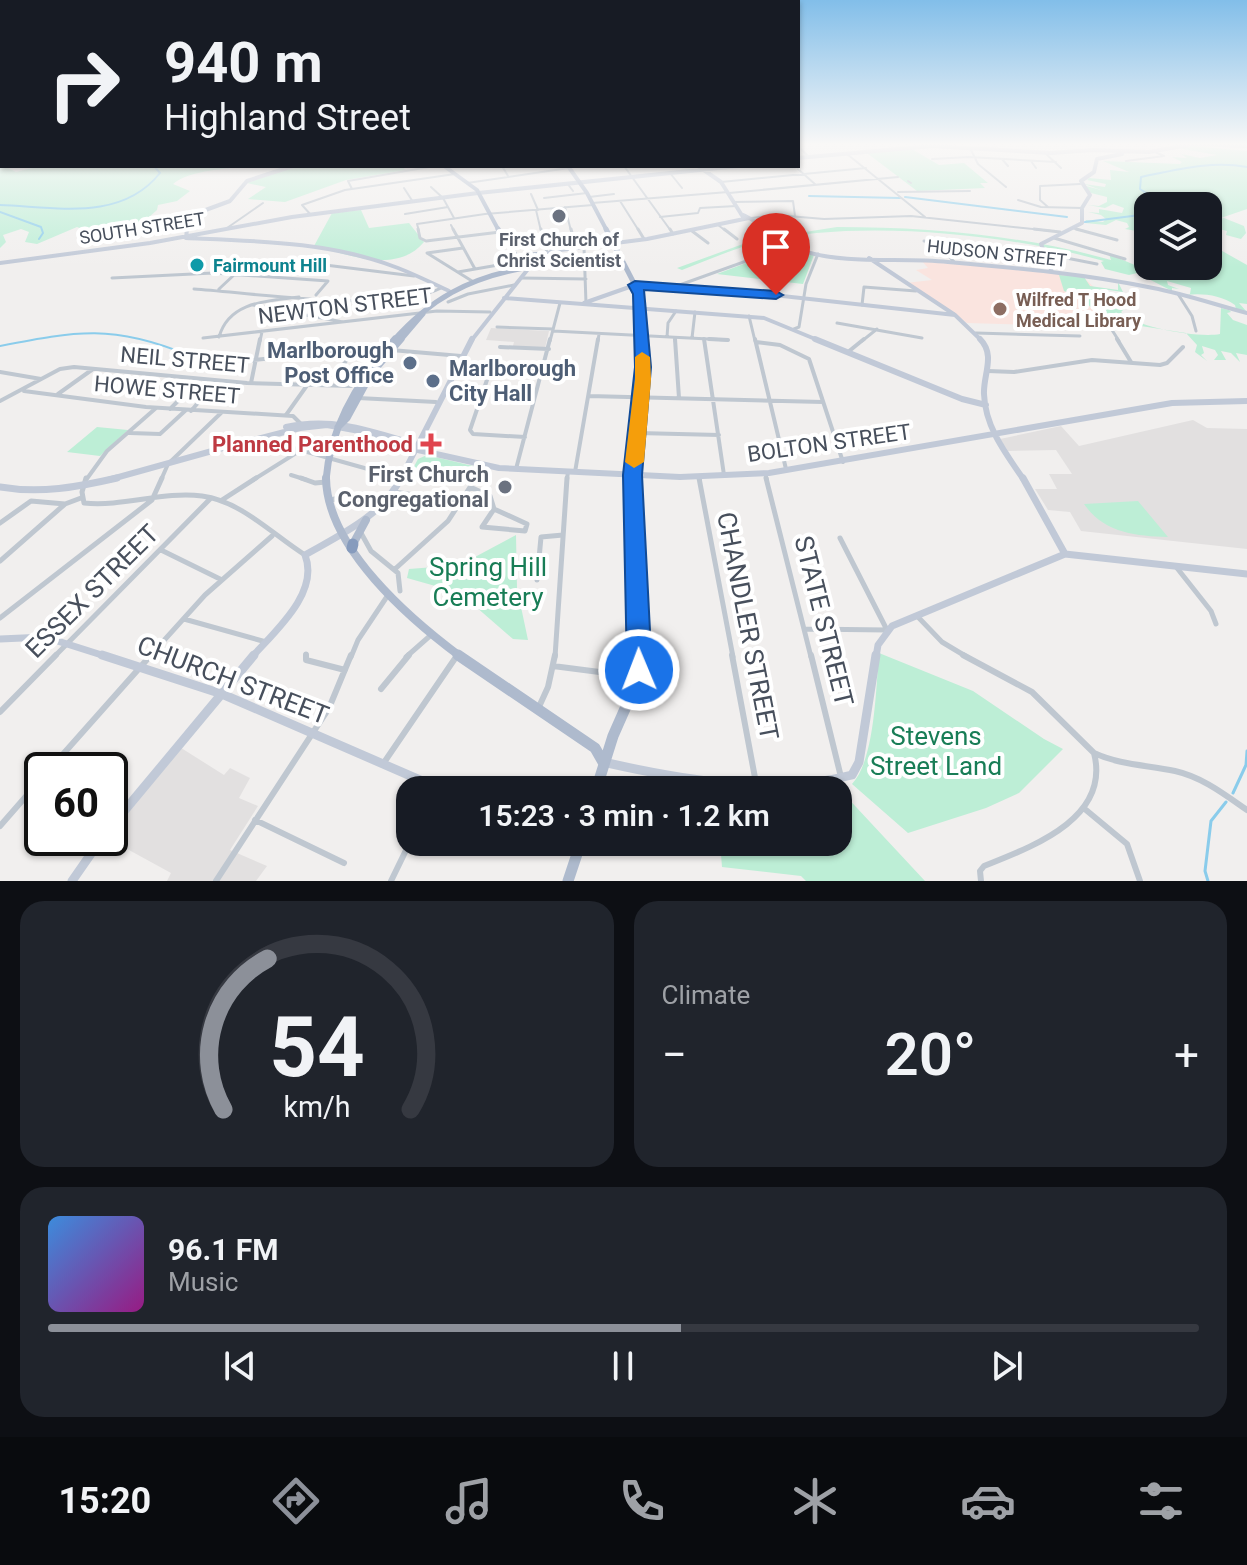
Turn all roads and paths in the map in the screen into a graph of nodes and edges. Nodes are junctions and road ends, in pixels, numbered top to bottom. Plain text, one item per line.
1 (243, 185) edge
2 (350, 185) edge
3 (379, 185) edge
4 (469, 185) edge
5 (548, 185) edge
6 (569, 185) edge
7 (580, 185) edge
8 (638, 185) edge
9 (680, 185) edge
10 (723, 185) edge
11 (815, 185) edge
12 (889, 185) edge
13 (1044, 185) edge
14 (1081, 185) edge
15 (373, 186) junction
16 (431, 187) dead end
17 (404, 188) dead end
18 (682, 188) dead end
19 (352, 189) junction
20 (953, 190) junction
21 (573, 191) dead end
22 (970, 191) dead end
23 (898, 192) junction
24 (376, 193) dead end
25 (478, 193) junction
26 (729, 193) junction
27 (531, 194) dead end
28 (614, 194) dead end
29 (588, 195) junction
30 (960, 196) dead end
31 (443, 198) junction
32 (544, 198) dead end
33 (647, 198) junction
34 (1018, 200) dead end
35 (620, 201) junction
36 (413, 202) junction
37 (263, 203) dead end
38 (592, 204) junction
39 (734, 204) junction
40 (448, 207) junction
41 (565, 207) junction
42 (1048, 207) junction
43 (1082, 208) junction
44 (537, 210) junction
45 (405, 214) dead end
46 (488, 214) junction
47 (741, 214) junction
48 (311, 215) junction
49 (795, 216) junction
50 (660, 217) junction
51 (925, 217) junction
52 (454, 218) junction
53 (749, 218) junction
54 (737, 221) junction
55 (451, 225) dead end
56 (718, 225) junction
57 (227, 228) junction
58 (1072, 228) junction
59 (692, 231) junction
60 (500, 232) junction
61 (1060, 232) junction
62 (673, 234) junction
63 (187, 236) junction
64 (457, 237) junction
65 (1052, 237) junction
66 (563, 238) dead end
67 (644, 239) junction
68 (737, 239) dead end
69 (542, 240) junction
70 (1117, 240) dead end
71 (924, 241) dead end
72 (943, 241) junction
73 (708, 243) dead end
74 (613, 244) junction
75 (788, 246) junction
76 (584, 247) junction
77 (981, 247) dead end
78 (463, 248) junction
79 (576, 248) junction
80 (545, 254) junction
81 (819, 254) junction
82 (1046, 254) junction
83 (516, 255) junction
84 (869, 258) junction
85 (1125, 259) dead end
86 (301, 262) dead end
87 (954, 262) junction
88 (0, 263) edge
89 (504, 264) dead end
90 (532, 264) junction
91 (1097, 264) dead end
92 (523, 266) junction
93 (475, 269) junction
94 (458, 272) junction
95 (1052, 272) junction
96 (235, 274) junction
97 (490, 275) junction
98 (420, 277) junction
99 (112, 278) dead end
100 (522, 278) junction
101 (586, 279) junction
102 (472, 281) junction
103 (517, 284) junction
104 (635, 285) junction
105 (441, 288) junction
106 (674, 288) junction
107 (194, 289) dead end
108 (218, 290) junction
109 (449, 291) junction
110 (916, 291) junction
111 (1178, 294) junction
112 (313, 295) junction
113 (504, 298) junction
114 (804, 298) junction
115 (448, 302) dead end
116 (560, 303) junction
117 (586, 303) junction
118 (576, 304) junction
119 (251, 305) junction
120 (862, 305) junction
121 (639, 308) junction
122 (676, 311) junction
123 (490, 312) junction
124 (695, 312) junction
125 (423, 313) junction
126 (1247, 313) edge
127 (415, 315) junction
128 (955, 315) junction
129 (749, 316) junction
130 (348, 323) junction
131 (837, 323) dead end
132 (497, 327) dead end
133 (794, 329) junction
134 (877, 329) junction
135 (553, 330) junction
136 (1112, 330) dead end
137 (1196, 331) dead end
138 (262, 332) junction
139 (976, 333) junction
140 (599, 334) junction
141 (642, 336) junction
142 (1080, 336) dead end
143 (219, 337) junction
144 (667, 337) junction
145 (203, 338) dead end
146 (675, 338) junction
147 (922, 338) dead end
148 (692, 339) junction
149 (704, 339) junction
150 (728, 340) dead end
151 (756, 342) junction
152 (500, 347) dead end
153 (1183, 347) dead end
154 (549, 349) junction
155 (353, 350) junction
156 (388, 350) junction
157 (848, 352) junction
158 (461, 356) junction
159 (256, 360) junction
160 (1131, 362) junction
161 (215, 364) dead end
162 (95, 368) junction
163 (544, 368) junction
164 (340, 370) dead end
165 (988, 371) junction
166 (0, 372) edge
167 (42, 379) junction
168 (251, 383) junction
169 (308, 384) junction
170 (351, 386) dead end
171 (22, 391) junction
172 (57, 395) junction
173 (589, 396) junction
174 (641, 397) junction
175 (355, 398) junction
176 (679, 398) junction
177 (714, 399) junction
178 (769, 400) junction
179 (0, 401) edge
180 (1247, 401) edge
181 (436, 402) junction
182 (823, 402) junction
183 (986, 405) junction
184 (156, 408) junction
185 (170, 409) junction
186 (188, 411) junction
187 (221, 413) junction
188 (286, 415) junction
189 (340, 423) junction
190 (301, 425) junction
191 (129, 432) junction
192 (638, 433) junction
193 (719, 435) junction
194 (996, 435) junction
195 (525, 437) junction
196 (268, 441) dead end
197 (416, 449) junction
198 (182, 450) junction
199 (301, 450) junction
200 (193, 457) junction
201 (330, 460) junction
202 (843, 462) junction
203 (168, 464) junction
204 (484, 466) junction
205 (516, 469) junction
206 (787, 471) junction
207 (571, 472) junction
208 (765, 473) junction
209 (291, 475) dead end
210 (633, 475) junction
211 (724, 475) junction
212 (699, 476) junction
213 (403, 478) junction
214 (326, 482) junction
215 (83, 485) junction
216 (470, 487) junction
217 (2, 489) edge
218 (394, 492) junction
219 (81, 498) junction
220 (211, 498) junction
221 (152, 500) junction
222 (329, 500) junction
223 (221, 501) junction
224 (461, 502) junction
225 (65, 504) junction
226 (382, 505) junction
227 (494, 509) junction
228 (366, 520) junction
229 (0, 523) edge
230 (343, 534) junction
231 (563, 535) junction
232 (272, 536) junction
233 (840, 538) dead end
234 (352, 546) junction
235 (161, 550) junction
236 (1065, 554) junction
237 (305, 555) junction
238 (0, 561) edge
239 (1177, 568) junction
240 (395, 569) junction
241 (1247, 574) edge
242 (222, 580) junction
243 (537, 580) dead end
244 (400, 591) dead end
245 (388, 595) junction
246 (917, 615) junction
247 (0, 618) edge
248 (184, 619) junction
249 (1216, 624) dead end
250 (805, 629) junction
251 (887, 630) junction
252 (431, 635) junction
253 (0, 639) edge
254 (267, 642) junction
255 (68, 644) junction
256 (306, 654) dead end
257 (456, 657) junction
258 (553, 666) junction
259 (139, 667) junction
260 (345, 670) junction
261 (639, 677) junction
262 (381, 689) dead end
263 (222, 694) junction
264 (537, 711) junction
265 (0, 712) edge
266 (312, 734) junction
267 (65, 752) edge
268 (1094, 753) junction
269 (603, 762) junction
270 (382, 764) junction
271 (409, 776) edge
272 (600, 776) edge
273 (676, 776) edge
274 (755, 776) edge
275 (841, 776) edge
276 (849, 776) edge
277 (24, 799) edge
278 (128, 805) edge
279 (1085, 809) junction
280 (1247, 810) edge
281 (255, 820) junction
282 (0, 826) edge
283 (89, 856) edge
284 (403, 856) edge
285 (576, 856) edge
286 (344, 863) dead end
287 (72, 881) edge
288 (216, 881) edge
289 (391, 881) edge
290 (568, 881) edge
291 (981, 881) edge
292 (1140, 881) edge

1 - 63 street
2 - 19 street
3 - 15 street
4 - 25 main road
5 - 25 street, SOUTH STREET
6 - 21 street
7 - 29 main road
8 - 33 street
9 - 18 street
10 - 26 street
11 - 26 street
12 - 23 street
13 - 42 street
14 - 43 street
15 - 19 street
15 - 24 street
16 - 31 street
17 - 36 street
19 - 48 street
20 - 22 street
20 - 23 street
20 - 30 street
23 - 51 street
25 - 31 street, SOUTH STREET
25 - 46 main road
26 - 33 street
26 - 39 street
27 - 44 street
28 - 29 street
29 - 32 street
29 - 38 main road
31 - 36 street, SOUTH STREET
31 - 40 street
33 - 35 street
33 - 50 street
34 - 42 street
35 - 38 street
35 - 67 street
36 - 48 street, SOUTH STREET
37 - 57 street
38 - 41 street
38 - 74 main road
39 - 47 street
39 - 49 street
39 - 50 street
40 - 45 street
40 - 52 street
41 - 44 street
41 - 79 street
42 - 43 street
43 - 58 street
44 - 46 street
44 - 69 street
46 - 52 street
46 - 60 main road
47 - 53 street, HUDSON STREET
47 - 54 street
48 - 57 street, SOUTH STREET
49 - 51 street
49 - 53 street
50 - 62 street
51 - 61 street
52 - 64 street
53 - 54 street
53 - 75 street, HUDSON STREET
54 - 56 street
55 - 64 street
56 - 59 street
56 - 68 street
57 - 63 street, SOUTH STREET
58 - 61 street
58 - 70 street
59 - 62 street
59 - 73 street
60 - 64 street
60 - 83 main road
61 - 65 street
62 - 67 street
63 - 88 street, SOUTH STREET
63 - 98 street
64 - 78 street
65 - 82 street
65 - 85 street
66 - 69 street
67 - 74 street
69 - 80 street
71 - 72 street
72 - 77 street
72 - 87 street
74 - 76 street
74 - 104 main road
75 - 81 street, HUDSON STREET
75 - 106 street
76 - 79 street
76 - 101 street
78 - 93 street
78 - 94 street
79 - 80 street
80 - 83 main road
80 - 90 street
81 - 84 street, HUDSON STREET
81 - 114 street
82 - 91 street
82 - 95 street
83 - 92 main road
83 - 97 main road
84 - 87 street, HUDSON STREET
84 - 110 street
86 - 98 street
87 - 95 street, HUDSON STREET
89 - 93 street
90 - 92 street
90 - 100 street
92 - 97 main road
92 - 100 street
93 - 94 street
94 - 102 street
95 - 111 street, HUDSON STREET
96 - 99 street
96 - 108 street
96 - 112 street
97 - 102 main road
98 - 105 street
100 - 101 street
100 - 103 street
101 - 117 street
102 - 109 main road
103 - 113 street
103 - 115 street
104 - 106 street
104 - 117 street
104 - 121 main road
105 - 109 street
105 - 112 street
106 - 114 street
107 - 108 street
108 - 112 street
109 - 125 main road
109 - 127 main road
110 - 120 street
110 - 128 street
111 - 126 street, HUDSON STREET
111 - 137 street
112 - 119 street
113 - 116 street
113 - 123 street
114 - 120 street
114 - 133 street
116 - 118 street
116 - 135 street
117 - 118 street
118 - 121 street
119 - 130 street
119 - 143 street
120 - 128 street
121 - 122 street
121 - 141 main road
122 - 124 street
122 - 144 street
123 - 125 street, NEWTON STREET
123 - 158 street
124 - 129 street
124 - 148 street
125 - 127 street, NEWTON STREET
125 - 156 main road
127 - 130 street, NEWTON STREET
127 - 156 main road
128 - 139 street
129 - 133 street
129 - 151 street
130 - 138 street, NEWTON STREET
131 - 134 street
132 - 135 street
133 - 157 street
134 - 147 street
134 - 157 street
135 - 140 street
135 - 154 street
136 - 160 street
138 - 143 street, NEWTON STREET
138 - 159 street
139 - 142 street
139 - 165 street
140 - 141 street
140 - 173 street
141 - 144 street
141 - 174 main road
143 - 145 street, NEWTON STREET
144 - 146 street
146 - 148 street
146 - 176 street
148 - 149 street
149 - 150 street
149 - 177 street
151 - 178 street
151 - 182 street
152 - 154 street
153 - 160 street
154 - 163 street
155 - 156 street
155 - 159 street
155 - 164 street
156 - 158 street
156 - 175 main road
157 - 183 street
158 - 181 street
159 - 161 street
159 - 168 street
160 - 165 street
162 - 167 street, NEIL STREET
162 - 168 street, NEIL STREET
162 - 172 street
163 - 195 street
163 - 195 street
165 - 183 street
166 - 167 street
167 - 171 street, NEIL STREET
168 - 169 street, NEIL STREET
169 - 170 street, NEIL STREET
169 - 188 street
171 - 172 street, HOWE STREET
171 - 179 street, NEIL STREET
172 - 184 street, HOWE STREET
173 - 174 street
173 - 207 street
174 - 176 street
174 - 192 main road
175 - 181 street
175 - 189 main road
176 - 177 street
177 - 178 street
177 - 193 street
178 - 182 street
178 - 206 street
180 - 194 street, BOLTON STREET
181 - 197 street
182 - 202 street
183 - 194 street
184 - 185 street, HOWE STREET
184 - 191 street
185 - 186 street, HOWE STREET
185 - 186 street
186 - 187 street, HOWE STREET
186 - 191 street
187 - 188 street, HOWE STREET
187 - 198 street
188 - 190 street, HOWE STREET
189 - 190 street, BOLTON STREET
189 - 197 street, BOLTON STREET
189 - 201 main road
190 - 200 street, BOLTON STREET
191 - 215 street
192 - 193 street
192 - 210 main road
193 - 211 street
194 - 202 street, BOLTON STREET
194 - 236 street
195 - 205 street
196 - 199 street
197 - 204 street, BOLTON STREET
197 - 213 street
198 - 200 street
198 - 203 street
199 - 201 street
199 - 223 street
200 - 203 street, BOLTON STREET
201 - 213 street
201 - 214 main road
202 - 206 street, BOLTON STREET
203 - 215 street, BOLTON STREET
203 - 221 street
204 - 205 street, BOLTON STREET
204 - 216 street
205 - 207 street, BOLTON STREET
206 - 208 street, BOLTON STREET
207 - 210 street, BOLTON STREET
207 - 231 street
208 - 211 street, BOLTON STREET
208 - 250 street, STATE STREET
209 - 214 street
210 - 212 street, BOLTON STREET
210 - 261 main road
211 - 212 street, BOLTON STREET
212 - 274 street, CHANDLER STREET
213 - 218 street
214 - 222 main road
215 - 217 street, BOLTON STREET
215 - 219 street
216 - 224 street
216 - 227 street
218 - 224 street
218 - 226 street
219 - 221 street
219 - 225 street
220 - 221 street
220 - 223 street
220 - 235 street, ESSEX STREET
221 - 247 street
222 - 226 street
222 - 230 main road
223 - 232 street
224 - 240 street
225 - 229 street
225 - 238 street
226 - 228 street
227 - 227 street
228 - 230 street
228 - 234 main road
228 - 240 street
230 - 234 main road
230 - 237 street
231 - 243 street
231 - 258 street
232 - 237 street
232 - 242 street
233 - 251 street
234 - 245 main road
235 - 242 street
235 - 255 street, ESSEX STREET
236 - 239 street
236 - 246 street
237 - 254 street
239 - 241 street
239 - 249 street
240 - 244 street
242 - 248 street
245 - 252 main road
245 - 260 street
246 - 251 street
246 - 268 street
248 - 254 street
248 - 259 street
250 - 251 street
250 - 275 street, STATE STREET
251 - 276 street
252 - 257 main road
252 - 262 street
253 - 255 street, CHURCH STREET
254 - 263 street
255 - 259 street, CHURCH STREET
255 - 265 street, ESSEX STREET
256 - 260 street
257 - 264 main road
257 - 270 street
258 - 261 street
258 - 264 street
259 - 263 street, CHURCH STREET
259 - 267 street
260 - 266 street
261 - 269 main road
263 - 266 street, CHURCH STREET
263 - 278 street
264 - 269 main road
266 - 270 street, CHURCH STREET
266 - 281 street
268 - 279 street
268 - 280 street
269 - 272 main road
269 - 273 street
270 - 271 street, CHURCH STREET
277 - 282 street
279 - 291 street
279 - 292 street
281 - 286 street
281 - 288 street
283 - 287 street
284 - 289 street
285 - 290 main road

